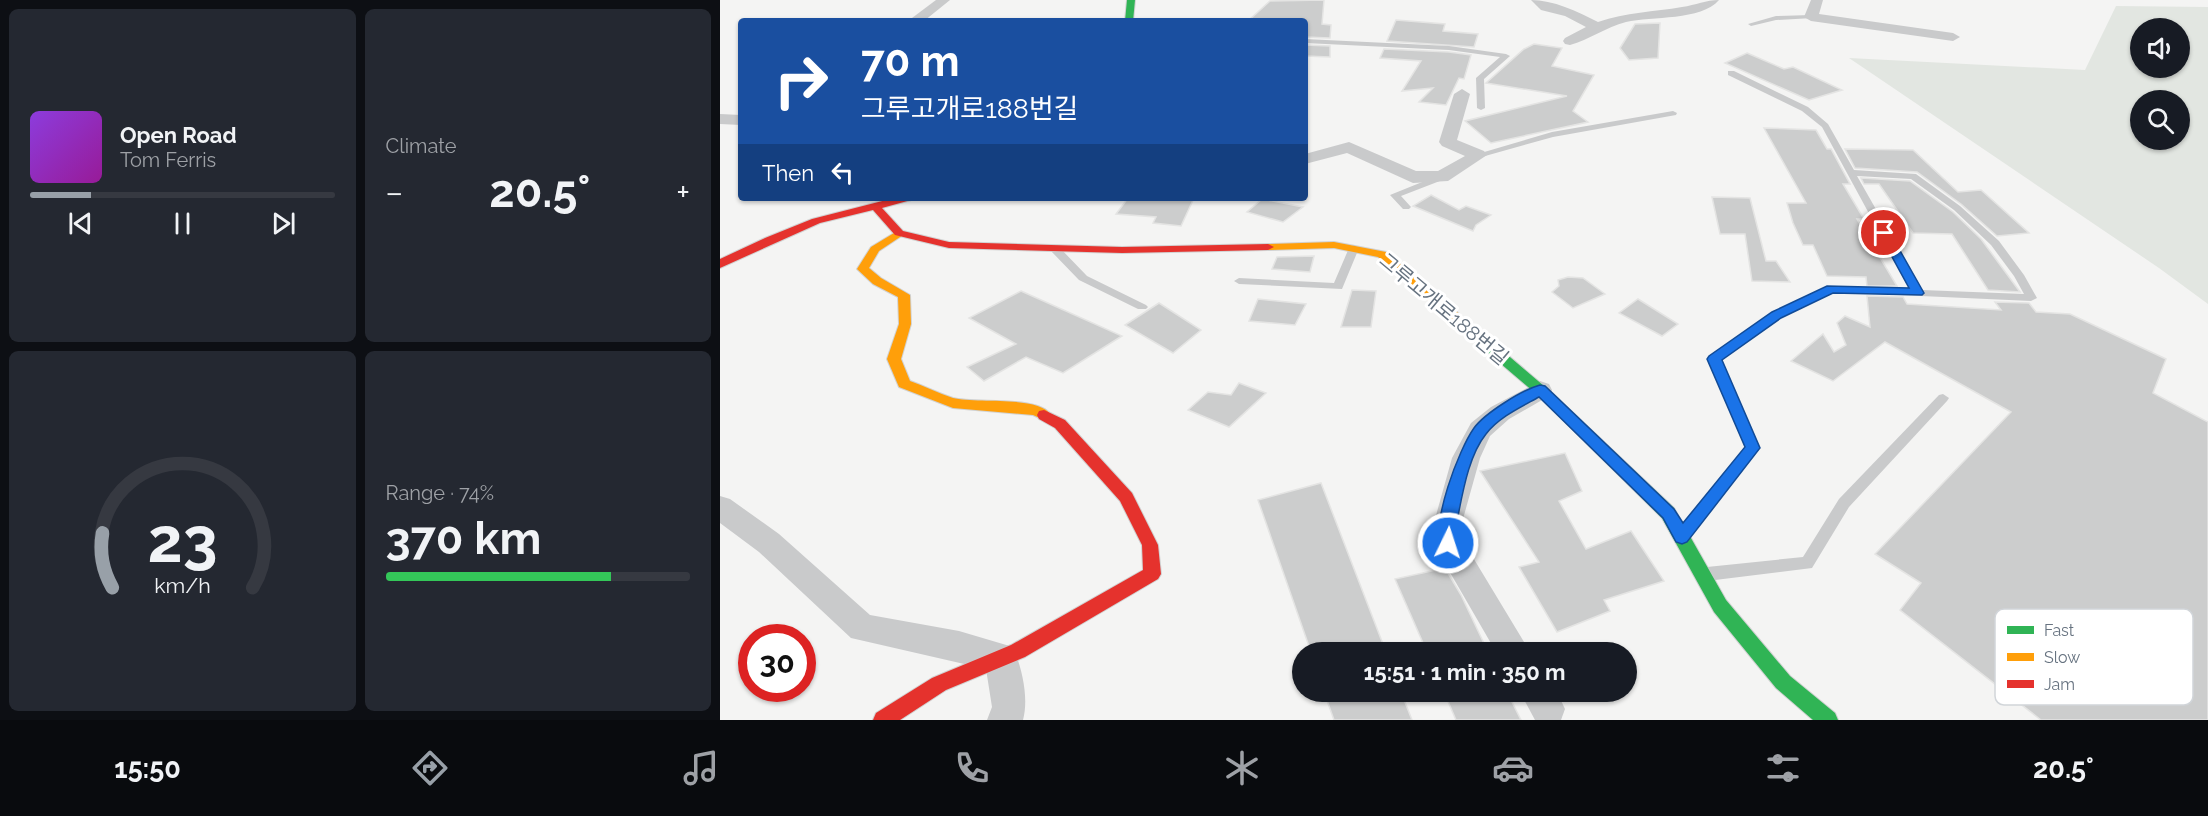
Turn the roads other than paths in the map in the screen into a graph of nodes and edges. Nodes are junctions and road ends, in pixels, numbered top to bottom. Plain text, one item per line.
1 (944, 0) edge
2 (1131, 0) edge
3 (1538, 0) edge
4 (1713, 0) edge
5 (1817, 0) edge
6 (1811, 17) junction
7 (919, 18) edge
8 (1129, 18) edge
9 (1751, 24) dead end
10 (1595, 26) junction
11 (1953, 37) dead end
12 (1308, 41) edge
13 (1570, 41) dead end
14 (1731, 73) dead end
15 (1462, 94) dead end
16 (1481, 108) dead end
17 (1673, 113) dead end
18 (720, 119) edge
19 (738, 120) edge
20 (1478, 155) junction
21 (1308, 158) edge
22 (1851, 173) junction
23 (1442, 177) junction
24 (895, 201) edge
25 (876, 206) junction
26 (1406, 207) dead end
27 (899, 233) junction
28 (1354, 248) junction
29 (1055, 249) junction
30 (720, 264) edge
31 (1239, 281) dead end
32 (1918, 293) junction
33 (1142, 307) dead end
34 (1540, 390) junction
35 (1943, 398) dead end
36 (720, 507) edge
37 (1682, 537) junction
38 (1702, 574) junction
39 (1508, 642) edge
40 (1001, 658) junction
41 (883, 720) edge
42 (1005, 720) edge
43 (1828, 720) edge

1 - 7 street
2 - 8 street
3 - 10 street
4 - 10 street
5 - 6 street
6 - 9 lane
6 - 11 street
10 - 13 street
12 - 16 lane
14 - 22 lane
15 - 20 street
17 - 20 lane
18 - 19 street
20 - 23 street
21 - 23 street
22 - 32 lane
22 - 32 lane
23 - 26 lane
24 - 25 street
25 - 27 street
25 - 30 street
27 - 29 street, 그루고개로188번길
27 - 40 street
28 - 29 street, 그루고개로188번길
28 - 31 lane
28 - 34 street, 그루고개로188번길
29 - 33 lane
32 - 37 lane
34 - 37 street, 그루고개로188번길
34 - 39 street
35 - 38 lane
36 - 40 street
37 - 38 street, 그루고개로188번길
38 - 43 street, 그루고개로188번길
40 - 41 street
40 - 42 street

